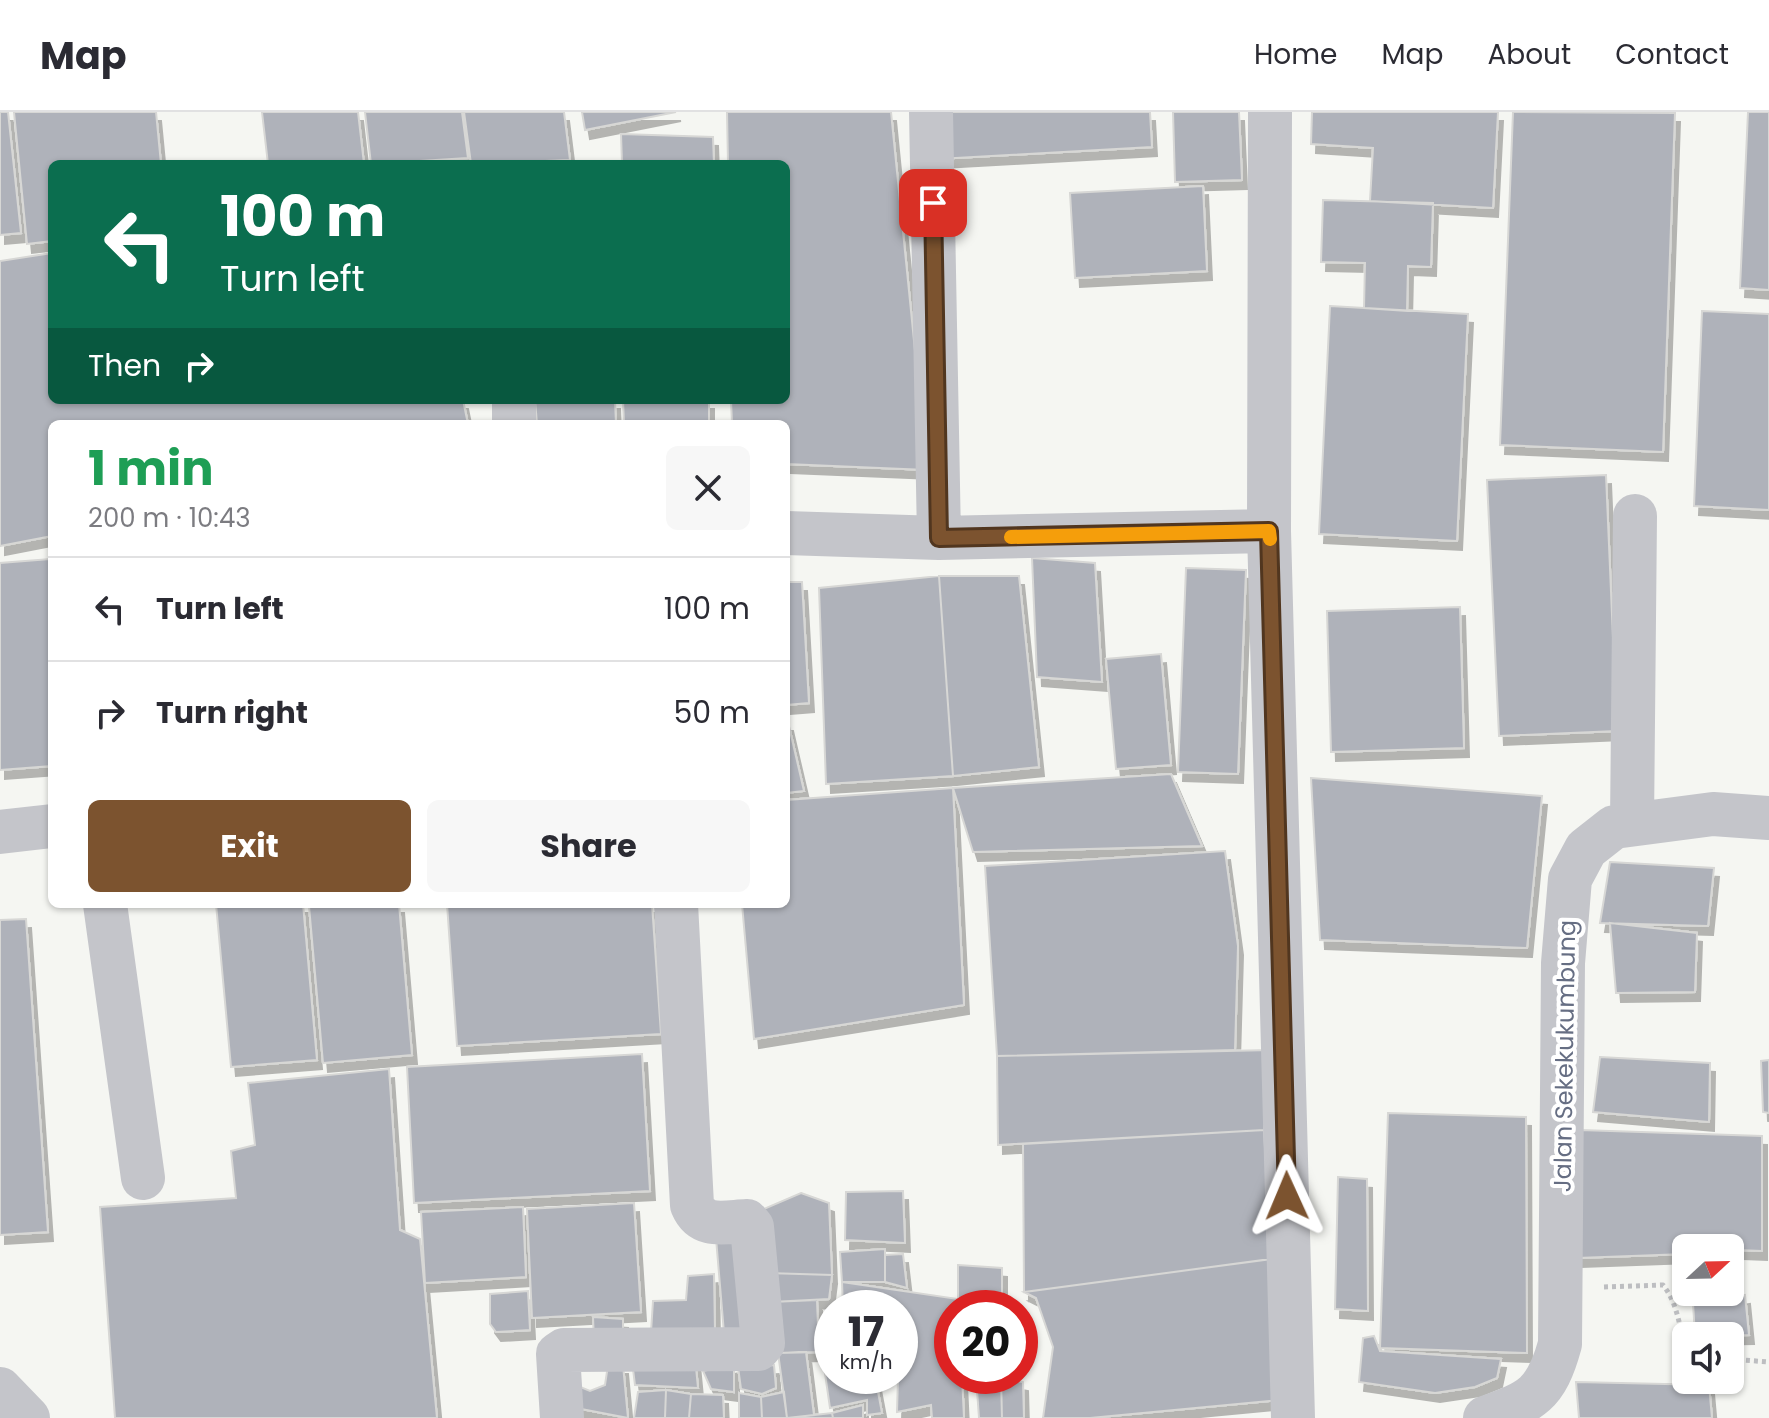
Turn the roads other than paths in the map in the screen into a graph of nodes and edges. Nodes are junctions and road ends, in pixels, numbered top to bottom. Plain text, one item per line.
1 (931, 112) edge
2 (1270, 112) edge
3 (1635, 516) dead end
4 (1269, 531) junction
5 (790, 533) edge
6 (939, 538) junction
7 (1769, 818) edge
8 (1632, 824) junction
9 (48, 826) edge
10 (0, 832) edge
11 (106, 908) edge
12 (676, 908) edge
13 (143, 1178) dead end
14 (0, 1389) edge
15 (1528, 1411) edge
16 (28, 1418) edge
17 (562, 1418) edge
18 (1293, 1418) edge
19 (1485, 1418) edge

1 - 6 street
2 - 4 street
3 - 8 street
4 - 6 street
4 - 18 street
5 - 6 street
7 - 8 street, Jalan Sekekukumbung
8 - 15 street, Jalan Sekekukumbung
9 - 10 street
11 - 13 street
12 - 17 street
14 - 16 street
15 - 19 street, Jalan Sekekukumbung

